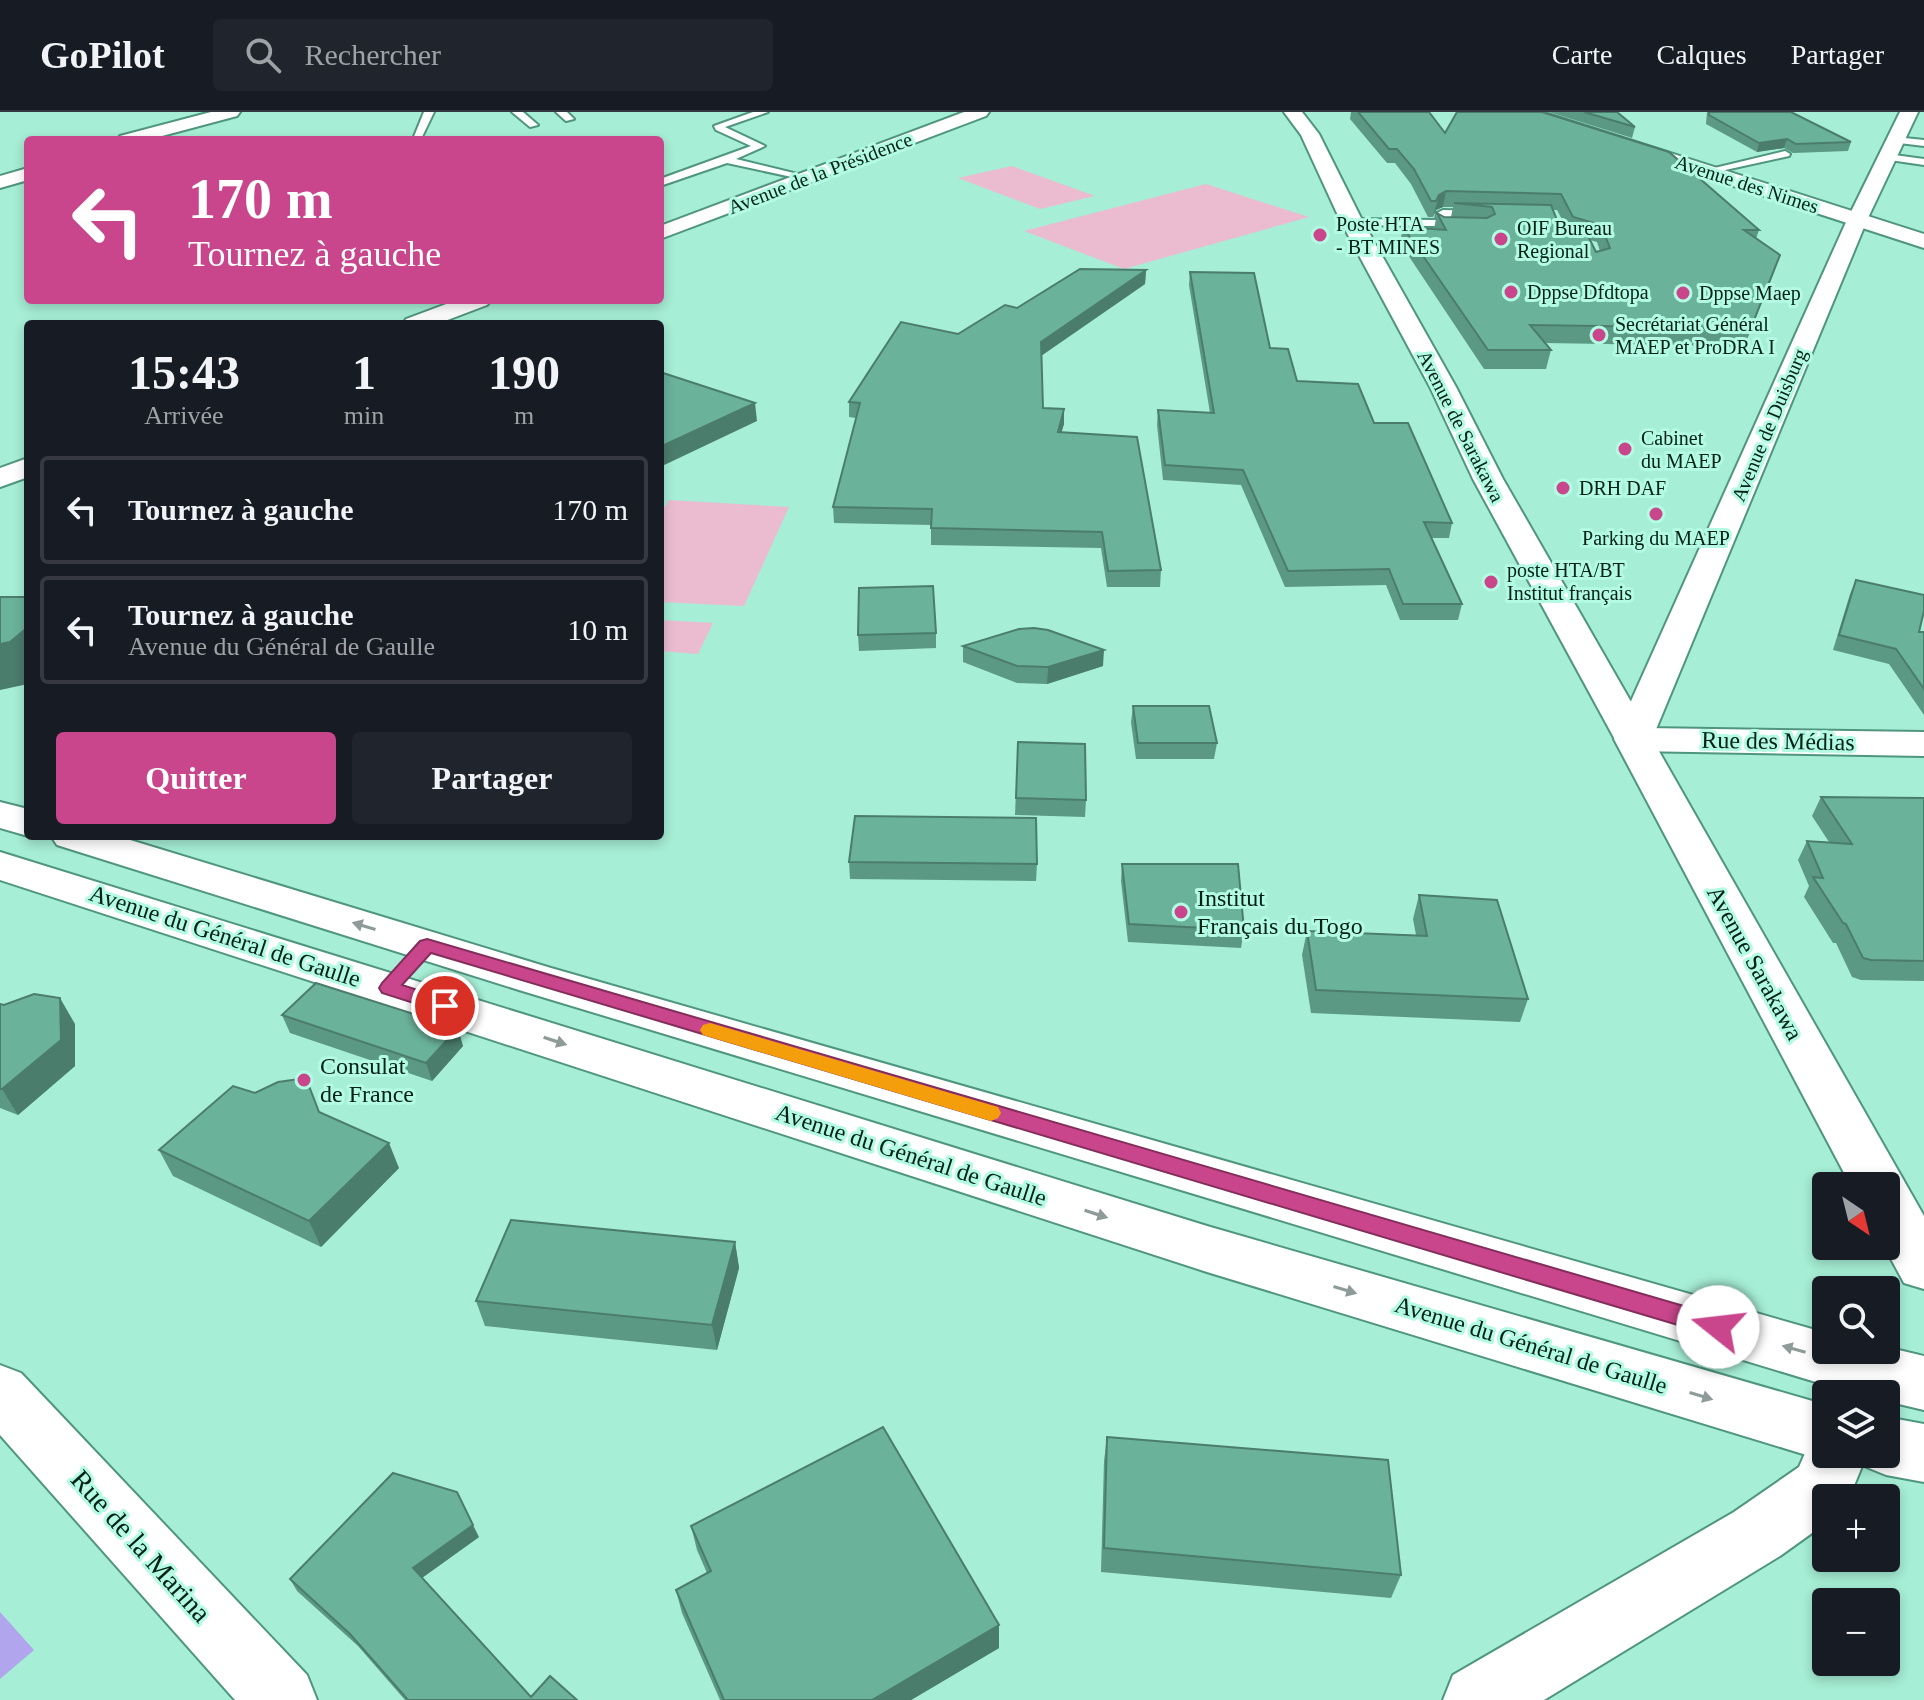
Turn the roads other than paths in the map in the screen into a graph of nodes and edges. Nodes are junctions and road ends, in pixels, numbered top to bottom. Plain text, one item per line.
1 (231, 112) edge
2 (429, 112) edge
3 (517, 112) edge
4 (763, 112) edge
5 (980, 112) edge
6 (1293, 112) edge
7 (1524, 112) edge
8 (1909, 112) edge
9 (256, 113) edge
10 (533, 125) dead end
11 (141, 136) edge
12 (172, 136) edge
13 (417, 136) edge
14 (1924, 143) edge
15 (1891, 148) junction
16 (1785, 154) edge
17 (726, 160) junction
18 (1924, 162) edge
19 (24, 167) edge
20 (1707, 171) junction
21 (0, 173) edge
22 (24, 175) edge
23 (806, 179) junction
24 (0, 182) edge
25 (664, 182) edge
26 (1490, 214) edge
27 (1857, 220) junction
28 (1352, 222) junction
29 (1440, 223) junction
30 (1469, 227) edge
31 (664, 232) edge
32 (1924, 241) edge
33 (468, 304) edge
34 (426, 320) edge
35 (24, 469) edge
36 (0, 478) edge
37 (1633, 739) junction
38 (1924, 744) edge
39 (0, 814) edge
40 (24, 822) edge
41 (85, 840) edge
42 (0, 866) edge
43 (427, 945) junction
44 (535, 979) junction
45 (389, 988) junction
46 (501, 1024) junction
47 (1870, 1172) edge
48 (1900, 1224) edge
49 (1924, 1266) edge
50 (1840, 1378) edge
51 (1924, 1383) edge
52 (0, 1392) edge
53 (1812, 1429) edge
54 (1900, 1449) edge
55 (1924, 1453) edge
56 (1830, 1468) edge
57 (282, 1700) edge
58 (1478, 1700) edge

1 - 11 main road
2 - 13 lane
3 - 10 lane
4 - 17 lane
5 - 23 main road, Avenue de la Présidence
6 - 28 main road, Avenue de Sarakawa
7 - 20 main road, Avenue des Nimes
8 - 15 main road, Avenue de Duisburg
9 - 12 main road
14 - 15 lane
15 - 18 lane
15 - 27 main road, Avenue de Duisburg
16 - 20 lane
17 - 23 lane
17 - 25 lane
19 - 21 main road
20 - 27 main road, Avenue des Nimes
22 - 24 main road
23 - 31 main road, Avenue de la Présidence
26 - 29 lane
27 - 32 main road, Avenue des Nimes
27 - 37 main road, Avenue de Duisburg
28 - 29 lane
28 - 37 main road, Avenue de Sarakawa
29 - 30 lane
33 - 34 main road
35 - 36 main road
37 - 38 main road, Rue des Médias
37 - 47 main road, Avenue Sarakawa
39 - 40 main road
43 -> 41 main road, Avenue du Général de Gaulle
42 - 45 main road, Avenue du Général de Gaulle
43 - 44 main road, Avenue du Général de Gaulle
43 - 45 main road
44 - 46 main road
50 -> 44 main road, Avenue du Général de Gaulle
45 - 46 main road, Avenue du Général de Gaulle
46 -> 53 main road, Avenue du Général de Gaulle
48 - 49 main road
50 - 51 main road, Avenue du Général de Gaulle
52 - 57 main road, Rue de la Marina
54 - 55 main road
56 - 58 main road

